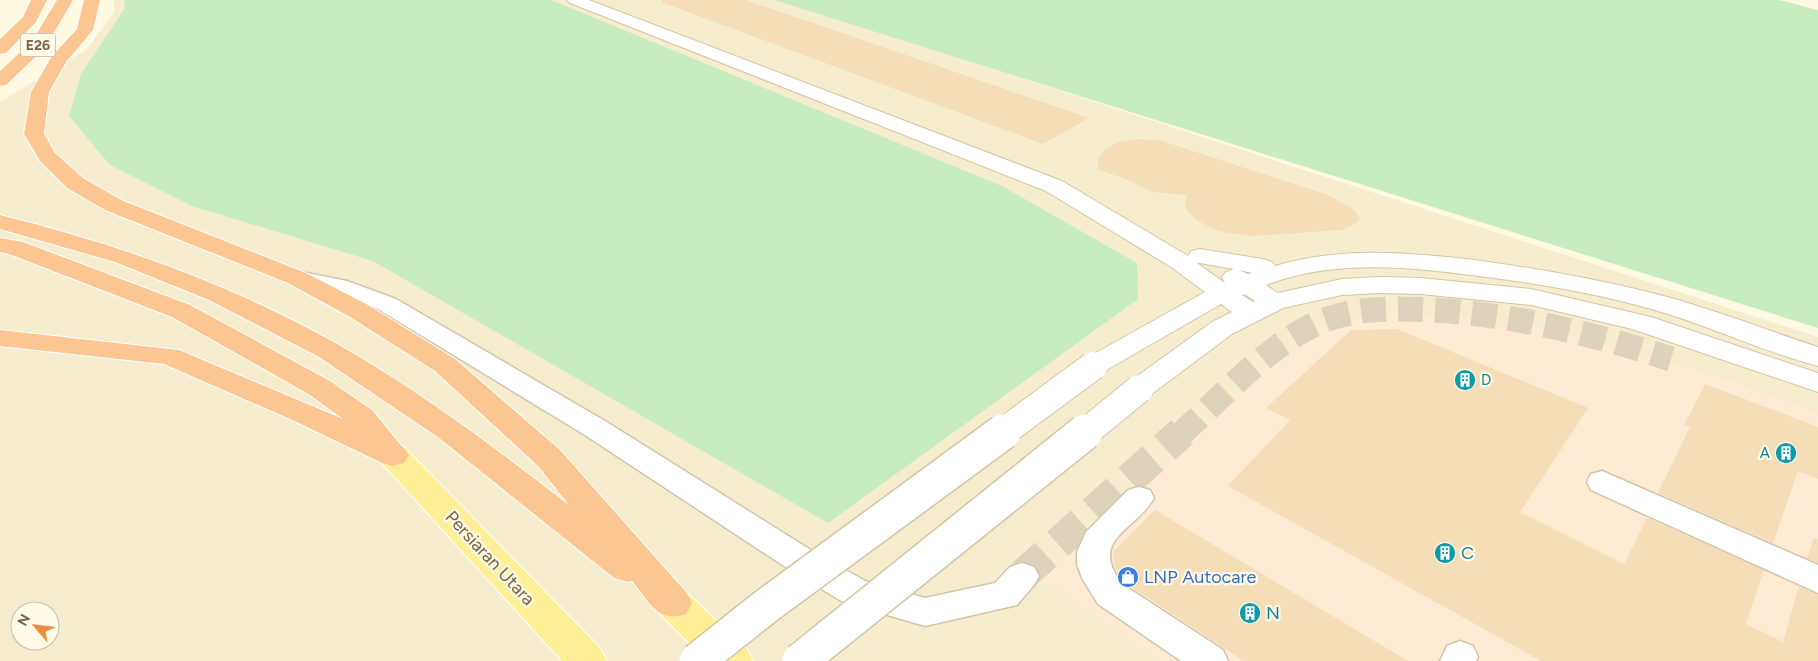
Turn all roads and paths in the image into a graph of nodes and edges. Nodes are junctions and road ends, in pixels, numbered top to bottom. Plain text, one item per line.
1 (39, 0) edge
2 (65, 0) edge
3 (92, 0) edge
4 (575, 0) edge
5 (604, 0) edge
6 (0, 49) edge
7 (0, 81) edge
8 (0, 222) edge
9 (0, 245) edge
10 (1190, 259) junction
11 (1291, 269) junction
12 (297, 278) junction
13 (1234, 288) junction
14 (1262, 307) junction
15 (1179, 314) junction
16 (1755, 336) junction
17 (0, 338) edge
18 (1818, 348) edge
19 (1818, 357) edge
20 (1818, 384) edge
21 (392, 455) junction
22 (1602, 482) dead end
23 (1138, 498) dead end
24 (1022, 576) tunnel mouth
25 (1818, 580) edge
26 (672, 602) junction
27 (587, 661) edge
28 (696, 661) edge
29 (733, 661) edge
30 (800, 661) edge
31 (1210, 661) edge

1 - 6 highway, E26
2 - 7 highway, E26
3 - 12 highway
4 - 10 street
5 - 10 street
8 - 26 highway
9 - 21 highway
10 - 11 street
10 - 13 street
10 - 15 street
11 - 13 street
11 - 16 street
12 - 24 street
12 - 26 highway
13 - 14 street
13 - 15 street
14 - 20 street
14 - 30 street, bridge
15 - 28 street, bridge
16 - 18 street
16 - 19 street
17 - 21 highway
21 - 27 main road, Persiaran Utara
22 - 25 street
23 - 31 street
26 - 29 main road

